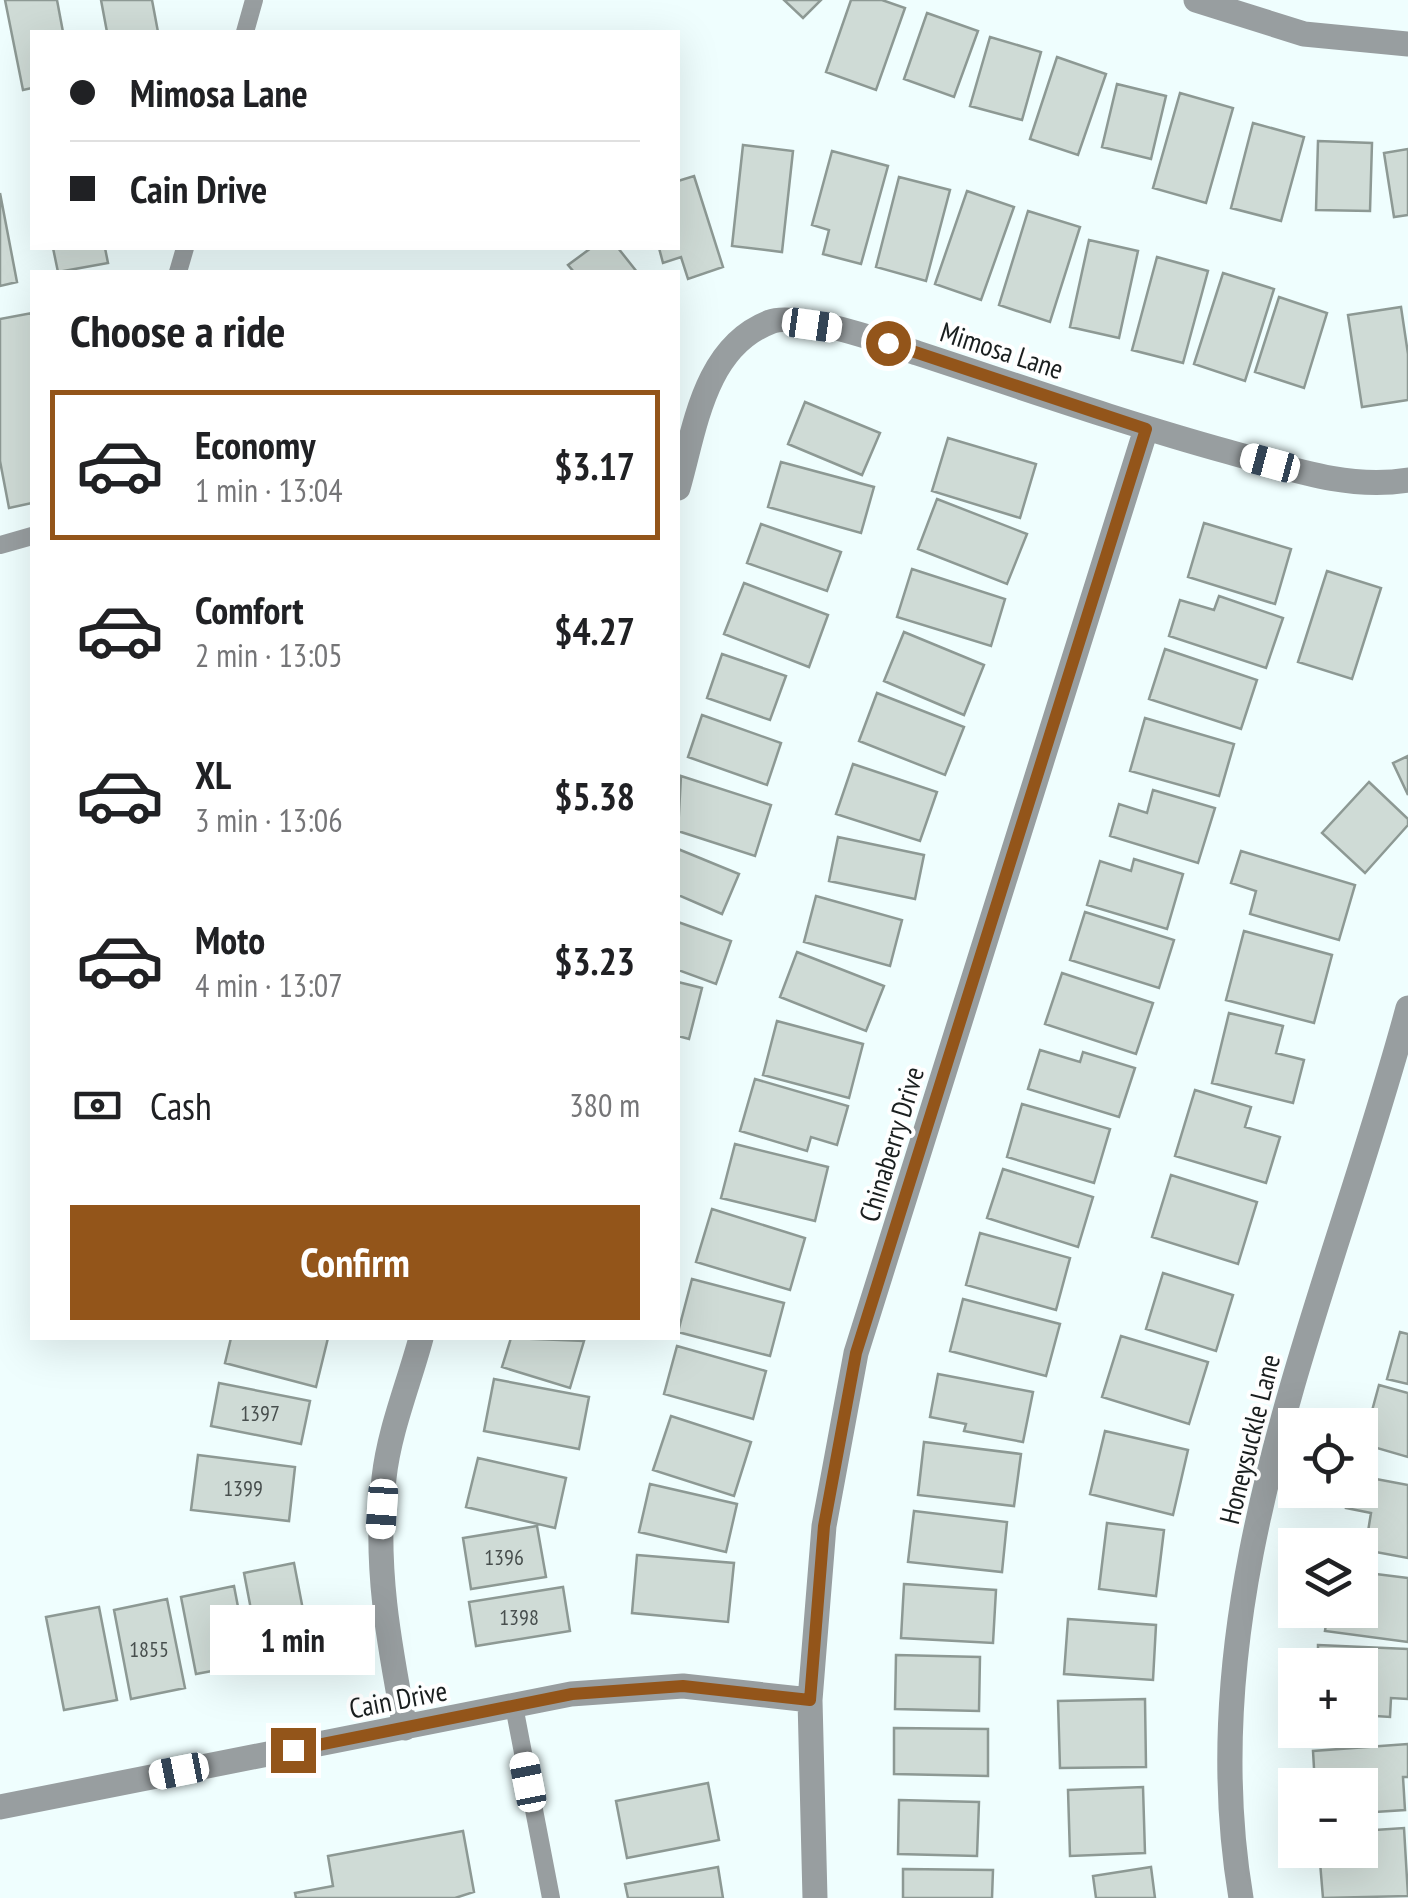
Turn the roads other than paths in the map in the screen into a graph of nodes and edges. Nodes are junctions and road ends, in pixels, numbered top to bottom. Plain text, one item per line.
1 (254, 0) edge
2 (1196, 0) edge
3 (246, 30) edge
4 (1408, 44) edge
5 (1146, 429) junction
6 (1408, 480) edge
7 (680, 481) edge
8 (30, 537) edge
9 (0, 545) edge
10 (1408, 1008) edge
11 (420, 1340) edge
12 (810, 1700) junction
13 (514, 1706) junction
14 (405, 1728) junction
15 (0, 1806) edge
16 (550, 1898) edge
17 (815, 1898) edge
18 (1241, 1898) edge

1 - 3 lane
2 - 4 street
5 - 6 street, Mimosa Lane
5 - 7 street, Mimosa Lane
5 - 12 street, Chinaberry Drive
8 - 9 lane
10 - 18 street, Honeysuckle Lane
11 - 14 street
12 - 13 street, Cain Drive
12 - 17 street, Chinaberry Drive
13 - 14 street, Cain Drive
13 - 16 lane
14 - 15 street, Cain Drive

